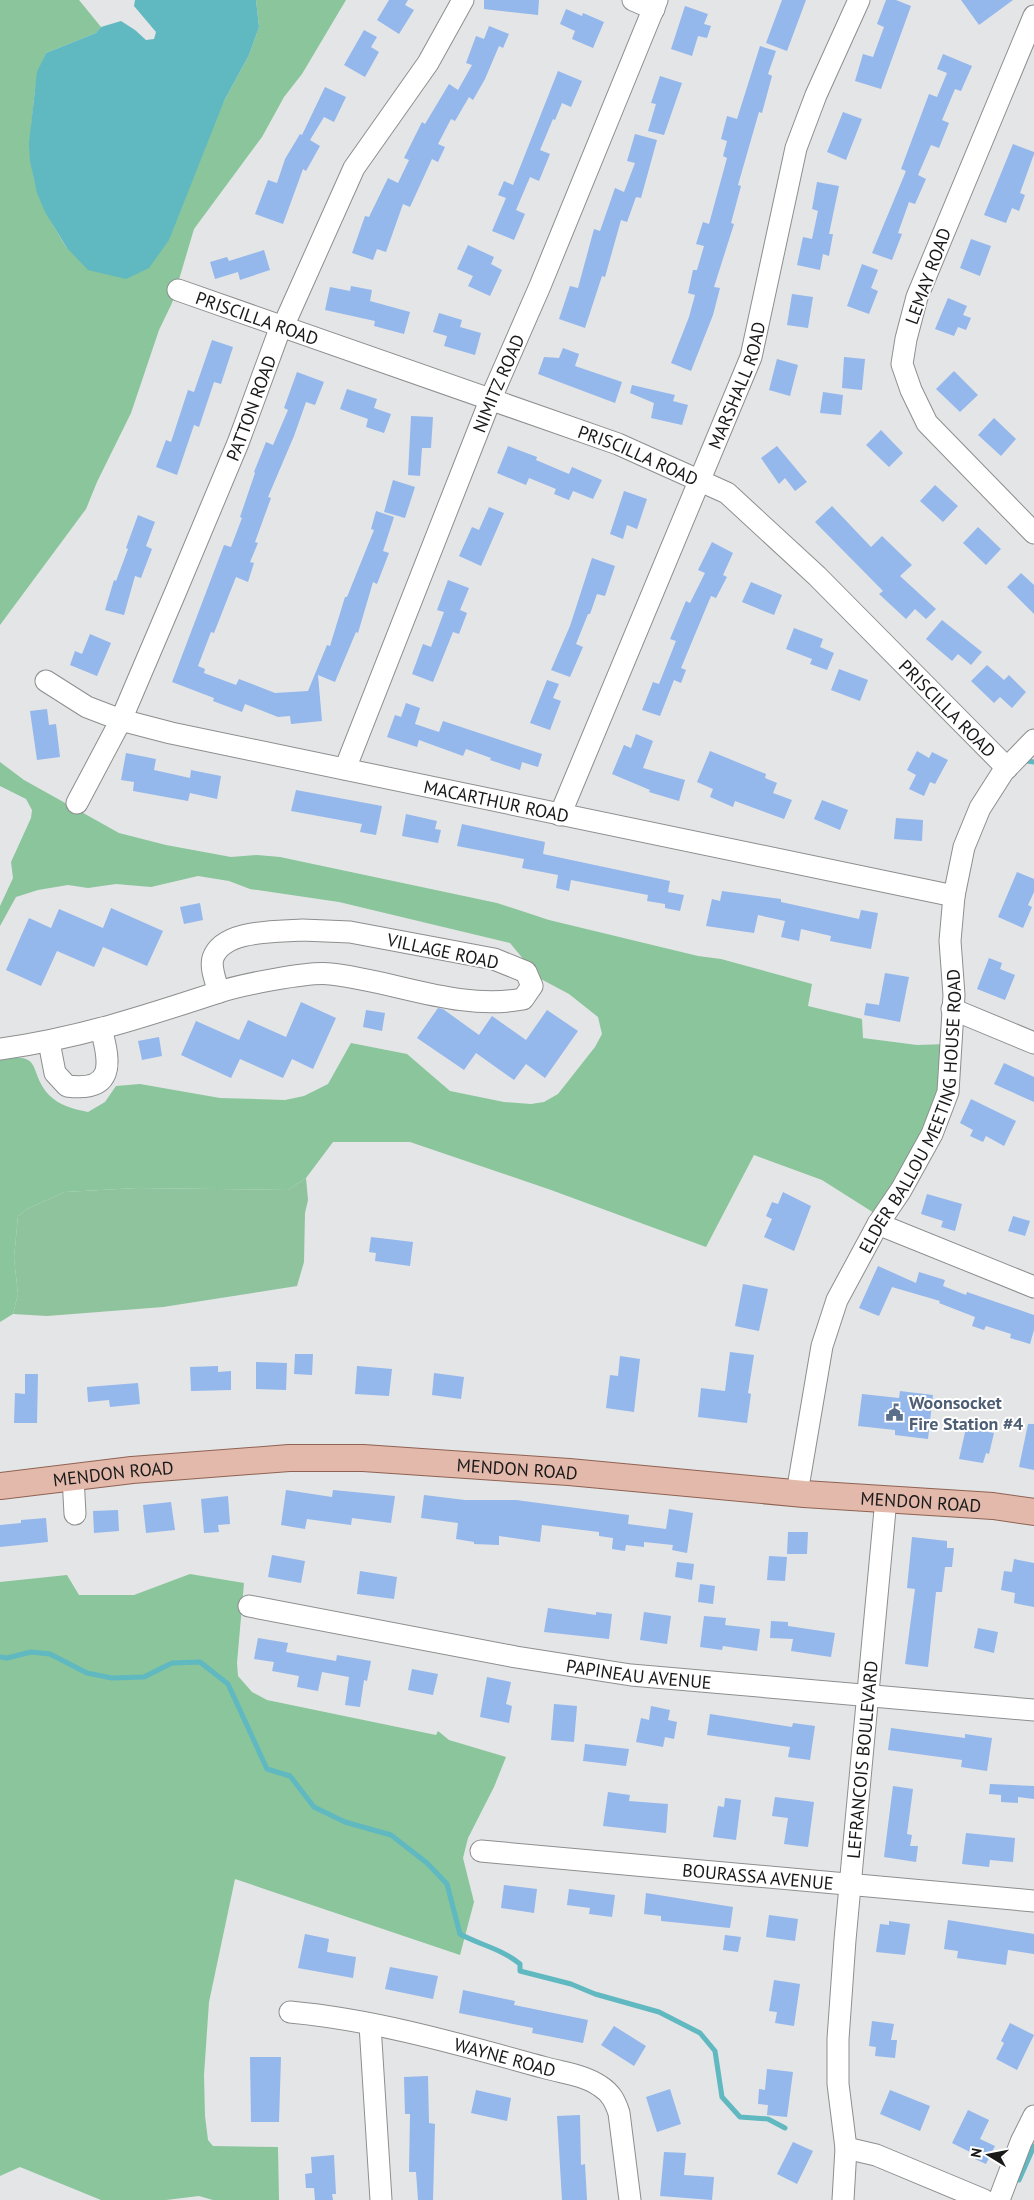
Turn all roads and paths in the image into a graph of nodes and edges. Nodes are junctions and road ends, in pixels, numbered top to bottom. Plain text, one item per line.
1 (464, 0) edge
2 (633, 0) edge
3 (859, 0) edge
4 (656, 4) edge
5 (1034, 16) edge
6 (178, 290) dead end
7 (281, 326) junction
8 (491, 398) junction
9 (700, 479) junction
10 (1034, 533) edge
11 (46, 681) dead end
12 (121, 720) junction
13 (1034, 740) edge
14 (345, 768) junction
15 (1007, 768) junction
16 (78, 804) dead end
17 (560, 815) junction
18 (954, 896) junction
19 (219, 992) junction
20 (952, 1009) junction
21 (101, 1028) junction
22 (49, 1042) junction
23 (1034, 1043) edge
24 (0, 1049) edge
25 (878, 1224) junction
26 (1034, 1287) edge
27 (73, 1477) junction
28 (0, 1486) edge
29 (797, 1492) junction
30 (886, 1499) junction
31 (1034, 1512) edge
32 (75, 1514) dead end
33 (249, 1606) dead end
34 (868, 1694) junction
35 (1034, 1710) edge
36 (480, 1851) dead end
37 (851, 1884) junction
38 (1034, 1901) edge
39 (290, 2012) dead end
40 (370, 2024) junction
41 (1034, 2116) edge
42 (846, 2148) junction
43 (381, 2200) edge
44 (630, 2200) edge
45 (843, 2200) edge
46 (984, 2200) edge
47 (1000, 2200) edge

1 - 7 street, PATTON ROAD
2 - 4 street
3 - 9 street, MARSHALL ROAD
4 - 8 street, NIMITZ ROAD
5 - 10 street, LEMAY ROAD
6 - 7 street, PRISCILLA ROAD
7 - 8 street, PRISCILLA ROAD
7 - 12 street, PATTON ROAD
8 - 9 street, PRISCILLA ROAD
8 - 14 street, NIMITZ ROAD
9 - 15 street, PRISCILLA ROAD
9 - 17 street, MARSHALL ROAD
11 - 12 street, MACARTHUR ROAD
12 - 14 street, MACARTHUR ROAD
12 - 16 street, PATTON ROAD
13 - 15 street, ELDER BALLOU MEETING HOUSE ROAD
14 - 17 street, MACARTHUR ROAD
15 - 18 street, ELDER BALLOU MEETING HOUSE ROAD
17 - 18 street, MACARTHUR ROAD
18 - 20 street, ELDER BALLOU MEETING HOUSE ROAD
19 - 19 street, VILLAGE ROAD
19 - 21 street, VILLAGE ROAD
20 - 23 street
20 - 25 street, ELDER BALLOU MEETING HOUSE ROAD
21 - 22 street, VILLAGE ROAD
21 - 22 street
22 - 24 street, VILLAGE ROAD
25 - 26 street
25 - 29 street, ELDER BALLOU MEETING HOUSE ROAD
27 - 28 main road, MENDON ROAD
27 - 29 main road, MENDON ROAD
27 - 32 street
29 - 30 main road, MENDON ROAD
30 - 31 main road, MENDON ROAD
30 - 34 street, LEFRANCOIS BOULEVARD
33 - 34 street, PAPINEAU AVENUE
34 - 35 street, PAPINEAU AVENUE
34 - 37 street, LEFRANCOIS BOULEVARD
36 - 37 street, BOURASSA AVENUE
37 - 38 street, BOURASSA AVENUE
37 - 42 street, LEFRANCOIS BOULEVARD
39 - 40 street, WAYNE ROAD
40 - 43 street
40 - 44 street, WAYNE ROAD
41 - 47 street
42 - 45 street, LEFRANCOIS BOULEVARD
42 - 46 street

